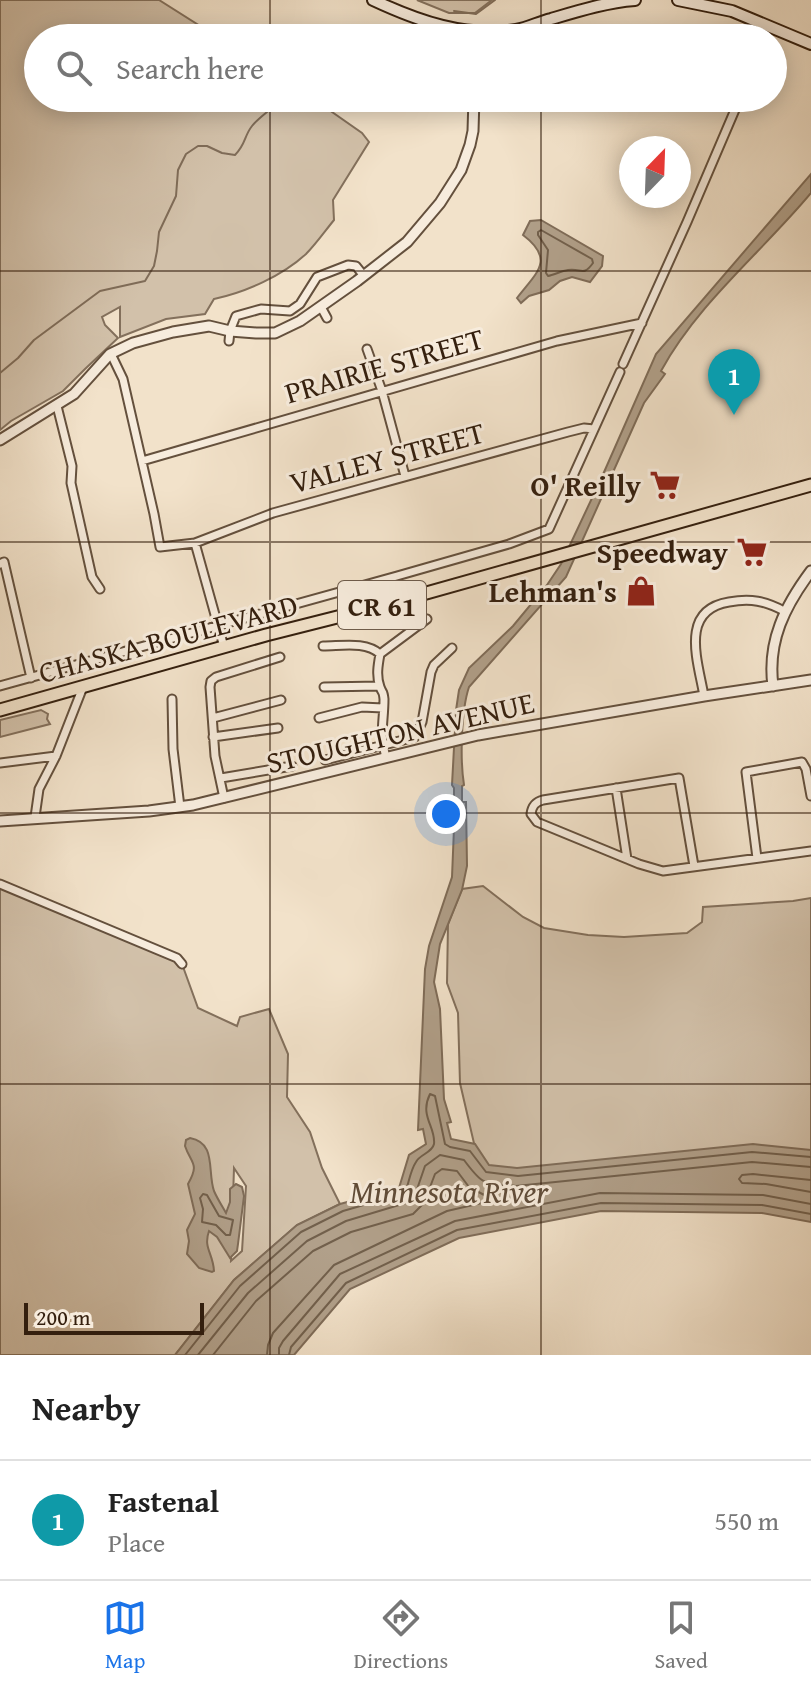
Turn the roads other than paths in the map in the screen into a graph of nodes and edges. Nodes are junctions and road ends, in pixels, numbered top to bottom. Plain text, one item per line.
1 (373, 0) edge
2 (635, 0) edge
3 (678, 0) edge
4 (433, 24) edge
5 (534, 24) edge
6 (754, 24) edge
7 (787, 37) edge
8 (811, 44) edge
9 (474, 112) edge
10 (734, 112) edge
11 (364, 276) junction
12 (321, 307) junction
13 (327, 318) dead end
14 (642, 323) junction
15 (230, 336) junction
16 (367, 349) dead end
17 (111, 354) junction
18 (382, 391) junction
19 (57, 406) junction
20 (594, 429) junction
21 (0, 440) edge
22 (142, 461) junction
23 (405, 476) junction
24 (811, 487) edge
25 (195, 543) junction
26 (2, 563) edge
27 (811, 571) edge
28 (100, 589) dead end
29 (784, 611) junction
30 (427, 619) dead end
31 (218, 626) junction
32 (323, 646) dead end
33 (224, 647) junction
34 (452, 648) dead end
35 (380, 654) junction
36 (280, 657) dead end
37 (31, 678) junction
38 (811, 680) edge
39 (0, 686) edge
40 (379, 686) junction
41 (773, 686) junction
42 (83, 687) junction
43 (324, 687) dead end
44 (704, 696) junction
45 (172, 699) dead end
46 (281, 700) dead end
47 (383, 708) junction
48 (0, 710) edge
49 (213, 718) junction
50 (319, 718) dead end
51 (278, 728) dead end
52 (213, 737) junction
53 (382, 745) junction
54 (56, 756) junction
55 (386, 758) junction
56 (325, 760) dead end
57 (0, 763) edge
58 (292, 766) dead end
59 (221, 778) junction
60 (616, 788) junction
61 (811, 796) edge
62 (224, 798) junction
63 (180, 807) junction
64 (35, 817) junction
65 (0, 821) edge
66 (811, 851) edge
67 (757, 858) junction
68 (627, 859) junction
69 (694, 866) junction
70 (2, 884) edge
71 (0, 894) edge
72 (182, 964) dead end

1 - 4 main road
2 - 5 main road
3 - 6 main road
7 - 8 main road
9 - 11 street
10 - 14 street
11 - 12 street
11 - 15 street
12 - 13 street
12 - 15 street
14 - 18 street, PRAIRIE STREET
14 - 20 street
15 - 17 street
16 - 18 street
17 - 19 street
17 - 22 street
18 - 22 street, PRAIRIE STREET
18 - 23 street
19 - 21 street
19 - 28 street
20 - 23 street, VALLEY STREET
20 - 31 street
22 - 25 street
23 - 25 street, VALLEY STREET
24 - 33 main road, CHASKA BOULEVARD / CR 61
25 - 31 street
26 - 37 street
27 - 29 street
29 - 41 street
29 - 44 street
30 - 35 street
31 - 33 street
31 - 37 street
32 - 35 street
33 - 42 main road, CHASKA BOULEVARD / CR 61
34 - 53 street
35 - 40 street
36 - 49 street
37 - 39 street
38 - 41 street, STOUGHTON AVENUE
40 - 43 street
40 - 47 street
41 - 44 street, STOUGHTON AVENUE
42 - 48 main road, CHASKA BOULEVARD / CR 61
42 - 54 street
44 - 55 street, STOUGHTON AVENUE
45 - 63 street
46 - 49 street
47 - 50 street
47 - 53 street
49 - 52 street
51 - 52 street
52 - 59 street
53 - 55 street
53 - 56 street
54 - 57 street
54 - 64 street
55 - 62 street, STOUGHTON AVENUE
58 - 59 street
59 - 62 street
60 - 68 street
60 - 68 street
60 - 69 street
61 - 67 street
62 - 63 street, STOUGHTON AVENUE
63 - 64 street, STOUGHTON AVENUE
64 - 65 street, STOUGHTON AVENUE
66 - 67 street
67 - 69 street
68 - 69 street
70 - 71 street
70 - 72 street

